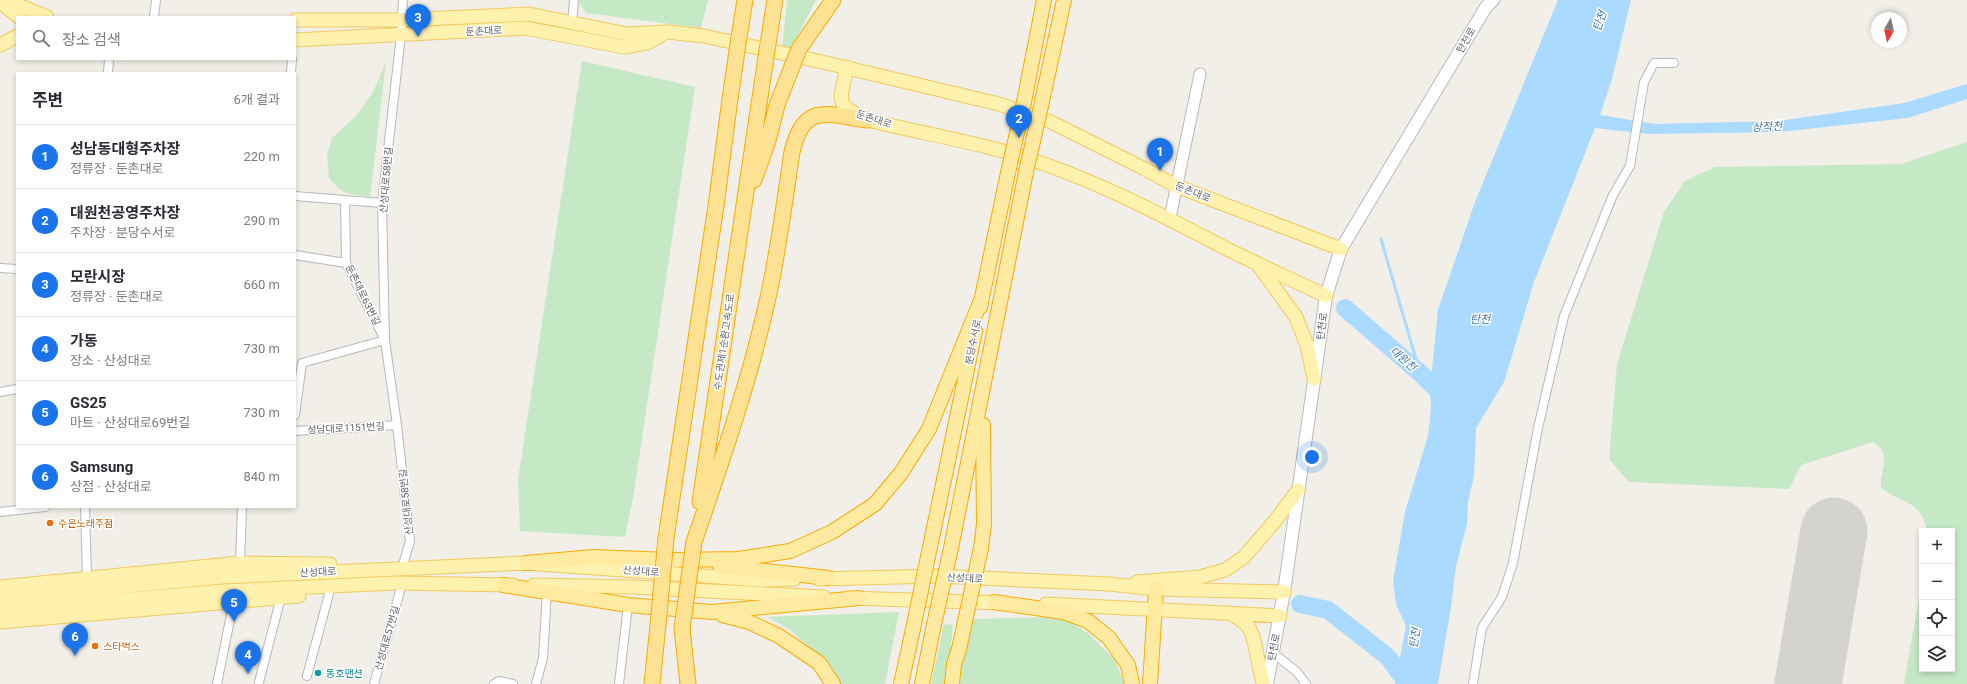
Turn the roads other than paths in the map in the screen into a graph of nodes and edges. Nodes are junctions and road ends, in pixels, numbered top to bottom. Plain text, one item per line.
1 (6, 0) edge
2 (156, 0) edge
3 (403, 0) edge
4 (574, 0) edge
5 (740, 0) edge
6 (745, 0) edge
7 (775, 0) edge
8 (833, 0) edge
9 (1044, 0) edge
10 (1064, 0) edge
11 (0, 2) edge
12 (1489, 4) edge
13 (18, 16) edge
14 (45, 16) edge
15 (154, 16) edge
16 (296, 20) edge
17 (401, 20) junction
18 (572, 23) junction
19 (668, 32) junction
20 (401, 35) junction
21 (738, 36) junction
22 (16, 37) edge
23 (296, 40) edge
24 (0, 45) edge
25 (109, 60) edge
26 (292, 60) edge
27 (1674, 63) dead end
28 (847, 67) junction
29 (108, 72) edge
30 (291, 72) edge
31 (1200, 74) dead end
32 (868, 120) junction
33 (1176, 186) junction
34 (296, 196) edge
35 (344, 200) junction
36 (382, 203) junction
37 (743, 211) junction
38 (1170, 218) junction
39 (1341, 249) junction
40 (296, 255) edge
41 (346, 263) junction
42 (1258, 264) junction
43 (0, 268) edge
44 (16, 269) edge
45 (1326, 296) junction
46 (982, 298) junction
47 (385, 340) junction
48 (1314, 379) junction
49 (16, 389) edge
50 (0, 392) edge
51 (983, 393) junction
52 (296, 408) edge
53 (397, 426) junction
54 (296, 432) edge
55 (1298, 490) junction
56 (36, 508) edge
57 (85, 508) edge
58 (242, 508) edge
59 (0, 512) edge
60 (694, 542) junction
61 (669, 560) junction
62 (240, 563) junction
63 (526, 563) junction
64 (402, 568) junction
65 (87, 578) junction
66 (829, 578) junction
67 (1109, 584) junction
68 (503, 585) junction
69 (0, 586) edge
70 (1156, 589) junction
71 (400, 591) junction
72 (547, 592) junction
73 (1284, 592) junction
74 (329, 594) junction
75 (281, 597) junction
76 (0, 598) edge
77 (859, 598) junction
78 (234, 600) junction
79 (994, 602) junction
80 (628, 605) junction
81 (1154, 609) junction
82 (0, 610) edge
83 (712, 612) junction
84 (1230, 613) junction
85 (1280, 616) junction
86 (0, 622) edge
87 (1273, 653) junction
88 (307, 676) dead end
89 (259, 682) dead end
90 (497, 682) edge
91 (217, 684) edge
92 (374, 684) edge
93 (513, 684) edge
94 (536, 684) edge
95 (619, 684) edge
96 (652, 684) edge
97 (688, 684) edge
98 (833, 684) edge
99 (901, 684) edge
100 (922, 684) edge
101 (952, 684) edge
102 (1132, 684) edge
103 (1150, 684) edge
104 (1265, 684) edge
105 (1306, 684) edge
106 (1473, 684) edge

1 - 14 main road
2 - 15 street
3 - 17 street, 산성대로58번길
4 - 18 street
5 - 21 highway
6 - 21 highway
7 - 37 highway, 수도권제1순환고속도로, bridge
8 - 37 highway, bridge
9 - 46 highway, 분당수서로, bridge
10 - 51 highway, 분당수서로, bridge
11 - 13 main road
12 - 39 main road, 탄천로
16 - 17 main road, 둔촌대로
17 - 18 main road, 둔촌대로
17 - 20 street, 산성대로58번길
18 - 19 main road, 둔촌대로
19 - 20 main road, 둔촌대로
19 - 28 main road, 둔촌대로
20 - 23 main road, 둔촌대로
20 - 36 street, 산성대로58번길
21 - 96 highway, bridge
22 - 24 main road
25 - 29 street
26 - 30 street
27 - 106 street
28 - 32 main road, 둔촌대로
28 - 33 main road, 둔촌대로
31 - 33 street
32 - 38 main road, 둔촌대로
32 - 60 highway
33 - 38 street
33 - 39 main road, 둔촌대로
34 - 35 street
35 - 36 street
35 - 41 street, 둔촌대로63번길
36 - 47 street, 산성대로58번길
37 - 60 highway, 수도권제1순환고속도로
38 - 42 main road
39 - 45 main road, 탄천로
40 - 41 street
41 - 47 street, 둔촌대로63번길
42 - 45 main road
42 - 48 main road
43 - 44 street
45 - 48 main road, 탄천로
46 - 61 highway
46 - 99 highway, 분당수서로, bridge
47 - 52 street, 성남대로1151번길
47 - 53 street, 산성대로58번길
48 - 55 main road, 탄천로
49 - 50 street
51 - 100 highway, 분당수서로, bridge
51 - 101 highway, bridge
53 - 54 street, 성남대로1151번길
53 - 64 street, 산성대로58번길
55 - 67 main road
55 - 73 main road, 탄천로
56 - 59 street
57 - 65 street
58 - 62 street
60 - 97 highway, 수도권제1순환고속도로, bridge
61 - 63 highway
61 - 66 highway
62 - 64 main road
62 - 65 main road
63 - 64 main road, 산성대로
63 - 66 main road, 산성대로
64 - 76 main road, 산성대로
65 - 69 main road
66 - 67 main road, 산성대로
67 - 70 main road, 산성대로
68 - 71 main road
68 - 72 highway
68 - 77 main road, 산성대로
68 - 82 main road, 산성대로
70 - 73 main road, 산성대로
70 - 81 highway
71 - 74 main road
71 - 92 street, 산성대로57번길
72 - 80 highway
72 - 94 street
73 - 85 main road, 탄천로
74 - 75 main road
74 - 88 street
75 - 78 main road
75 - 89 street
77 - 79 main road, 산성대로
77 - 83 highway
78 - 86 main road
78 - 91 street
79 - 81 main road, 산성대로
79 - 102 highway
80 - 83 highway
80 - 95 street
81 - 84 main road, 산성대로
81 - 103 highway
83 - 98 highway
84 - 85 main road, 산성대로
84 - 104 main road
85 - 87 main road, 탄천로
87 - 104 main road, 탄천로
87 - 105 street
90 - 93 street

